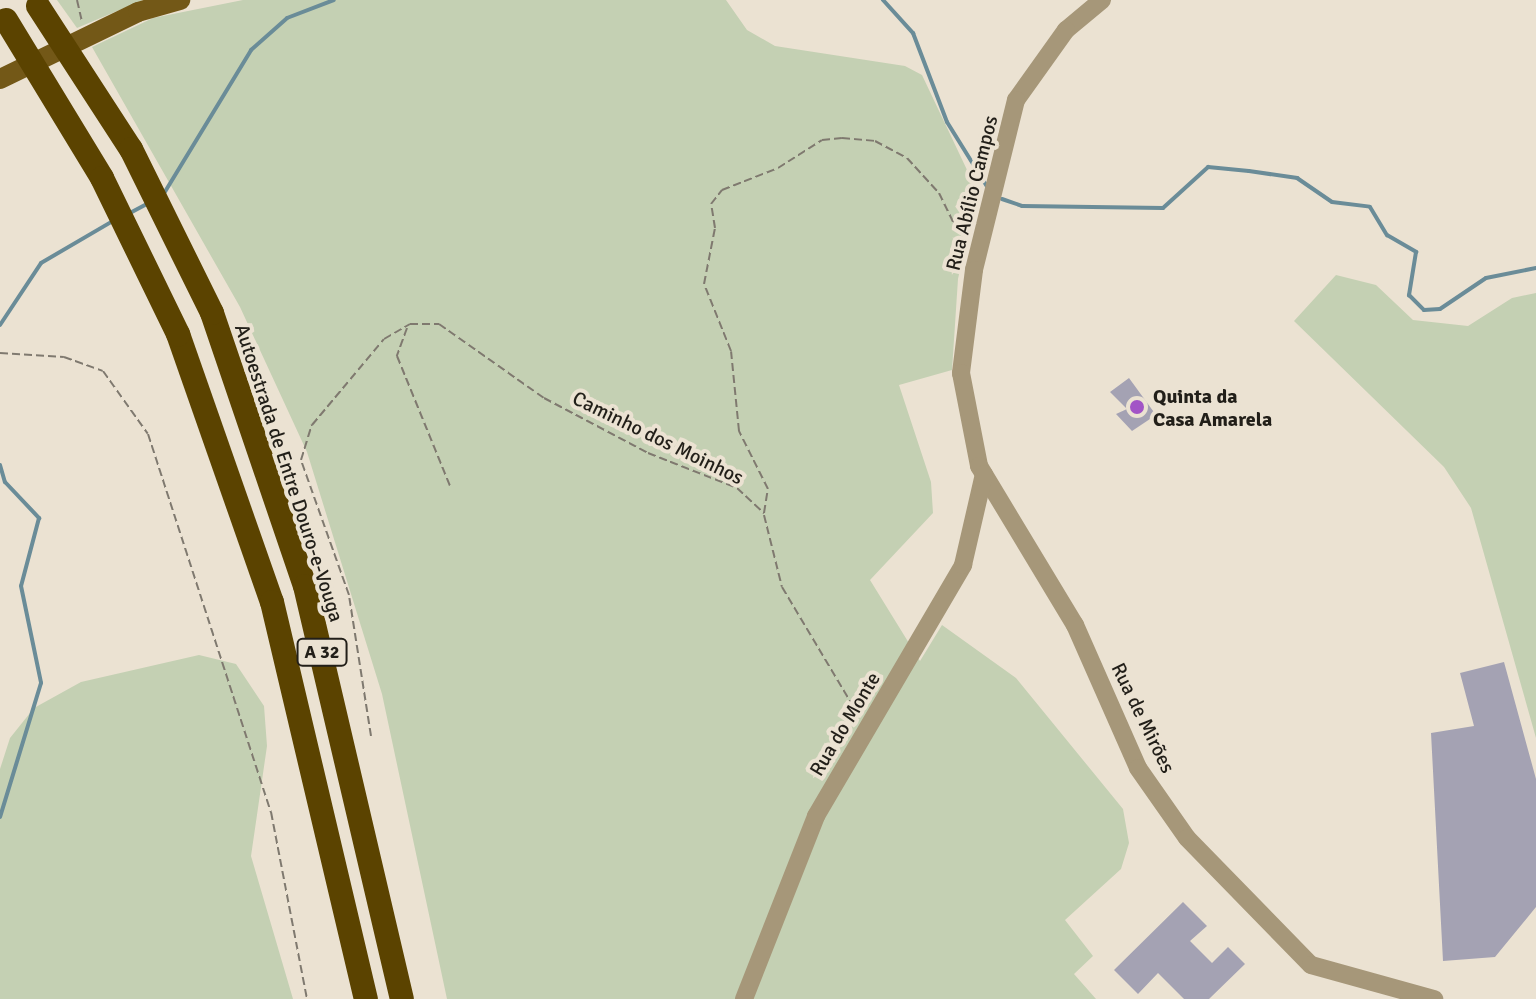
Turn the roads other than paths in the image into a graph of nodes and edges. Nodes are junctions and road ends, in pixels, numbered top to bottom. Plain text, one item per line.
1 (180, 0) edge
2 (1102, 0) edge
3 (36, 3) edge
4 (3, 17) edge
5 (0, 79) edge
6 (984, 474) junction
7 (366, 999) edge
8 (402, 999) edge
9 (744, 999) edge
10 (1434, 999) edge

1 - 5 main road
2 - 6 street, Rua Abílio Campos
3 - 8 highway, Autoestrada de Entre Douro-e-Vouga / A 32, bridge
4 - 7 highway, A 32, bridge
6 - 9 street, Rua do Monte
6 - 10 street, Rua de Mirões

